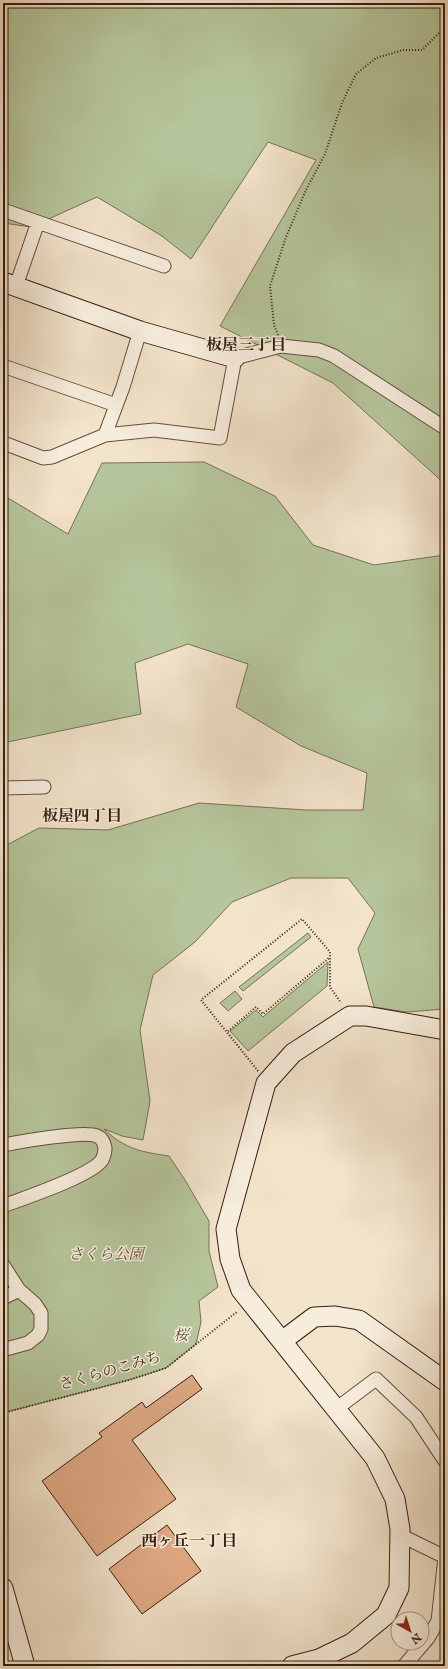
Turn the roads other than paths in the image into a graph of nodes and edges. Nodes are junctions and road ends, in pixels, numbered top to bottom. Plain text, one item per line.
1 (3, 210) edge
2 (38, 222) junction
3 (164, 266) dead end
4 (9, 284) edge
5 (140, 331) junction
6 (235, 358) junction
7 (3, 366) edge
8 (116, 404) junction
9 (445, 428) edge
10 (105, 435) junction
11 (3, 444) edge
12 (44, 787) dead end
13 (3, 788) edge
14 (445, 1030) edge
15 (3, 1145) edge
16 (3, 1206) edge
17 (3, 1265) edge
18 (19, 1290) junction
19 (3, 1298) edge
20 (282, 1341) junction
21 (6, 1349) dead end
22 (445, 1381) edge
23 (336, 1409) junction
24 (445, 1461) edge
25 (400, 1535) junction
26 (3, 1588) edge
27 (25, 1666) edge
28 (292, 1666) edge
29 (404, 1666) edge

1 - 2 street
2 - 3 street
2 - 4 street
4 - 5 street
5 - 6 street
5 - 8 street
6 - 9 street
6 - 10 street
7 - 8 street
8 - 10 street
10 - 11 street
12 - 13 street
14 - 20 street
15 - 16 street
17 - 18 street
18 - 19 street
18 - 21 street
20 - 22 street
20 - 23 street
23 - 24 street
23 - 25 street
25 - 28 street
25 - 29 street
26 - 27 street

